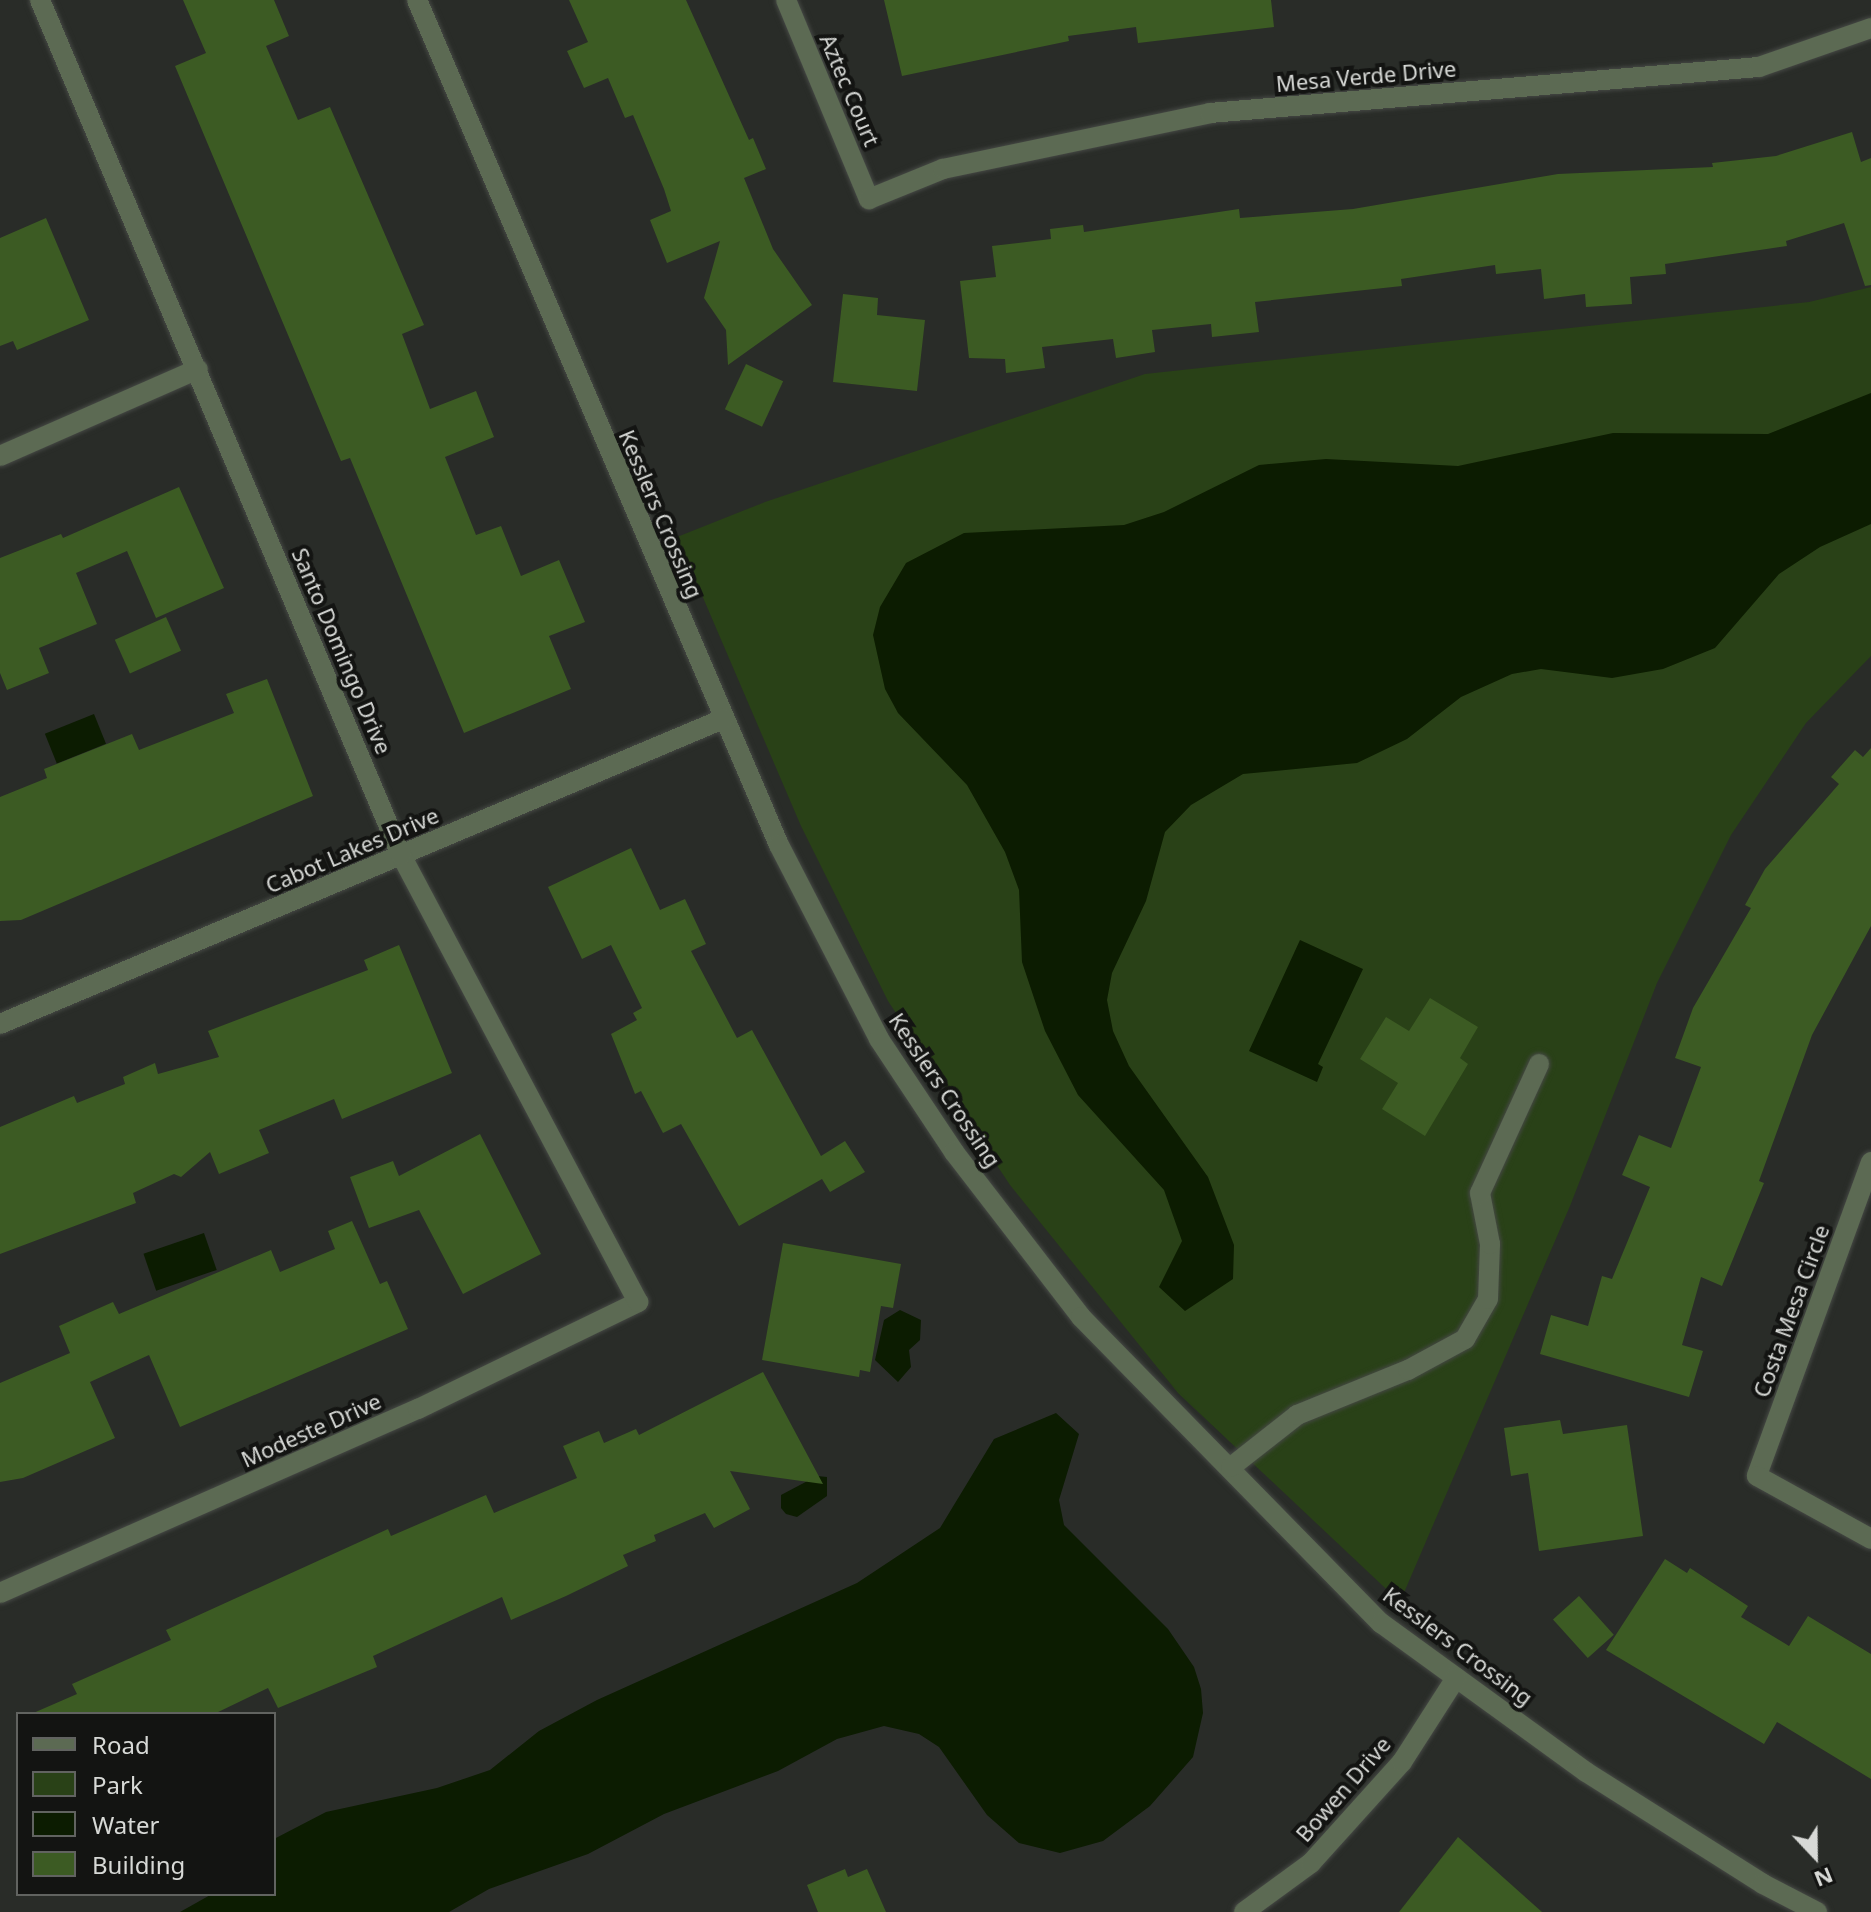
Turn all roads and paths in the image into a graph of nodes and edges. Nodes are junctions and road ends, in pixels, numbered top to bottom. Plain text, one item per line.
1 (40, 0) edge
2 (417, 0) edge
3 (786, 0) edge
4 (1871, 28) edge
5 (869, 199) joint
6 (198, 369) junction
7 (0, 456) edge
8 (723, 719) junction
9 (401, 855) junction
10 (0, 1024) edge
11 (1539, 1064) dead end
12 (1871, 1162) edge
13 (638, 1302) joint
14 (1231, 1467) junction
15 (1871, 1539) edge
16 (0, 1593) edge
17 (1456, 1678) junction
18 (1244, 1912) edge
19 (1817, 1912) edge

1 - 6 street, Santo Domingo Drive
2 - 8 street, Kesslers Crossing
3 - 5 street, Aztec Court
4 - 5 street, Mesa Verde Drive
6 - 7 street
6 - 9 street, Santo Domingo Drive
8 - 9 street, Cabot Lakes Drive
8 - 14 street, Kesslers Crossing
9 - 10 street, Cabot Lakes Drive
9 - 13 street, Santo Domingo Drive
11 - 14 street
12 - 15 street, Costa Mesa Circle
13 - 16 street, Modeste Drive
14 - 17 street, Kesslers Crossing
17 - 18 street, Bowen Drive
17 - 19 street, Kesslers Crossing

